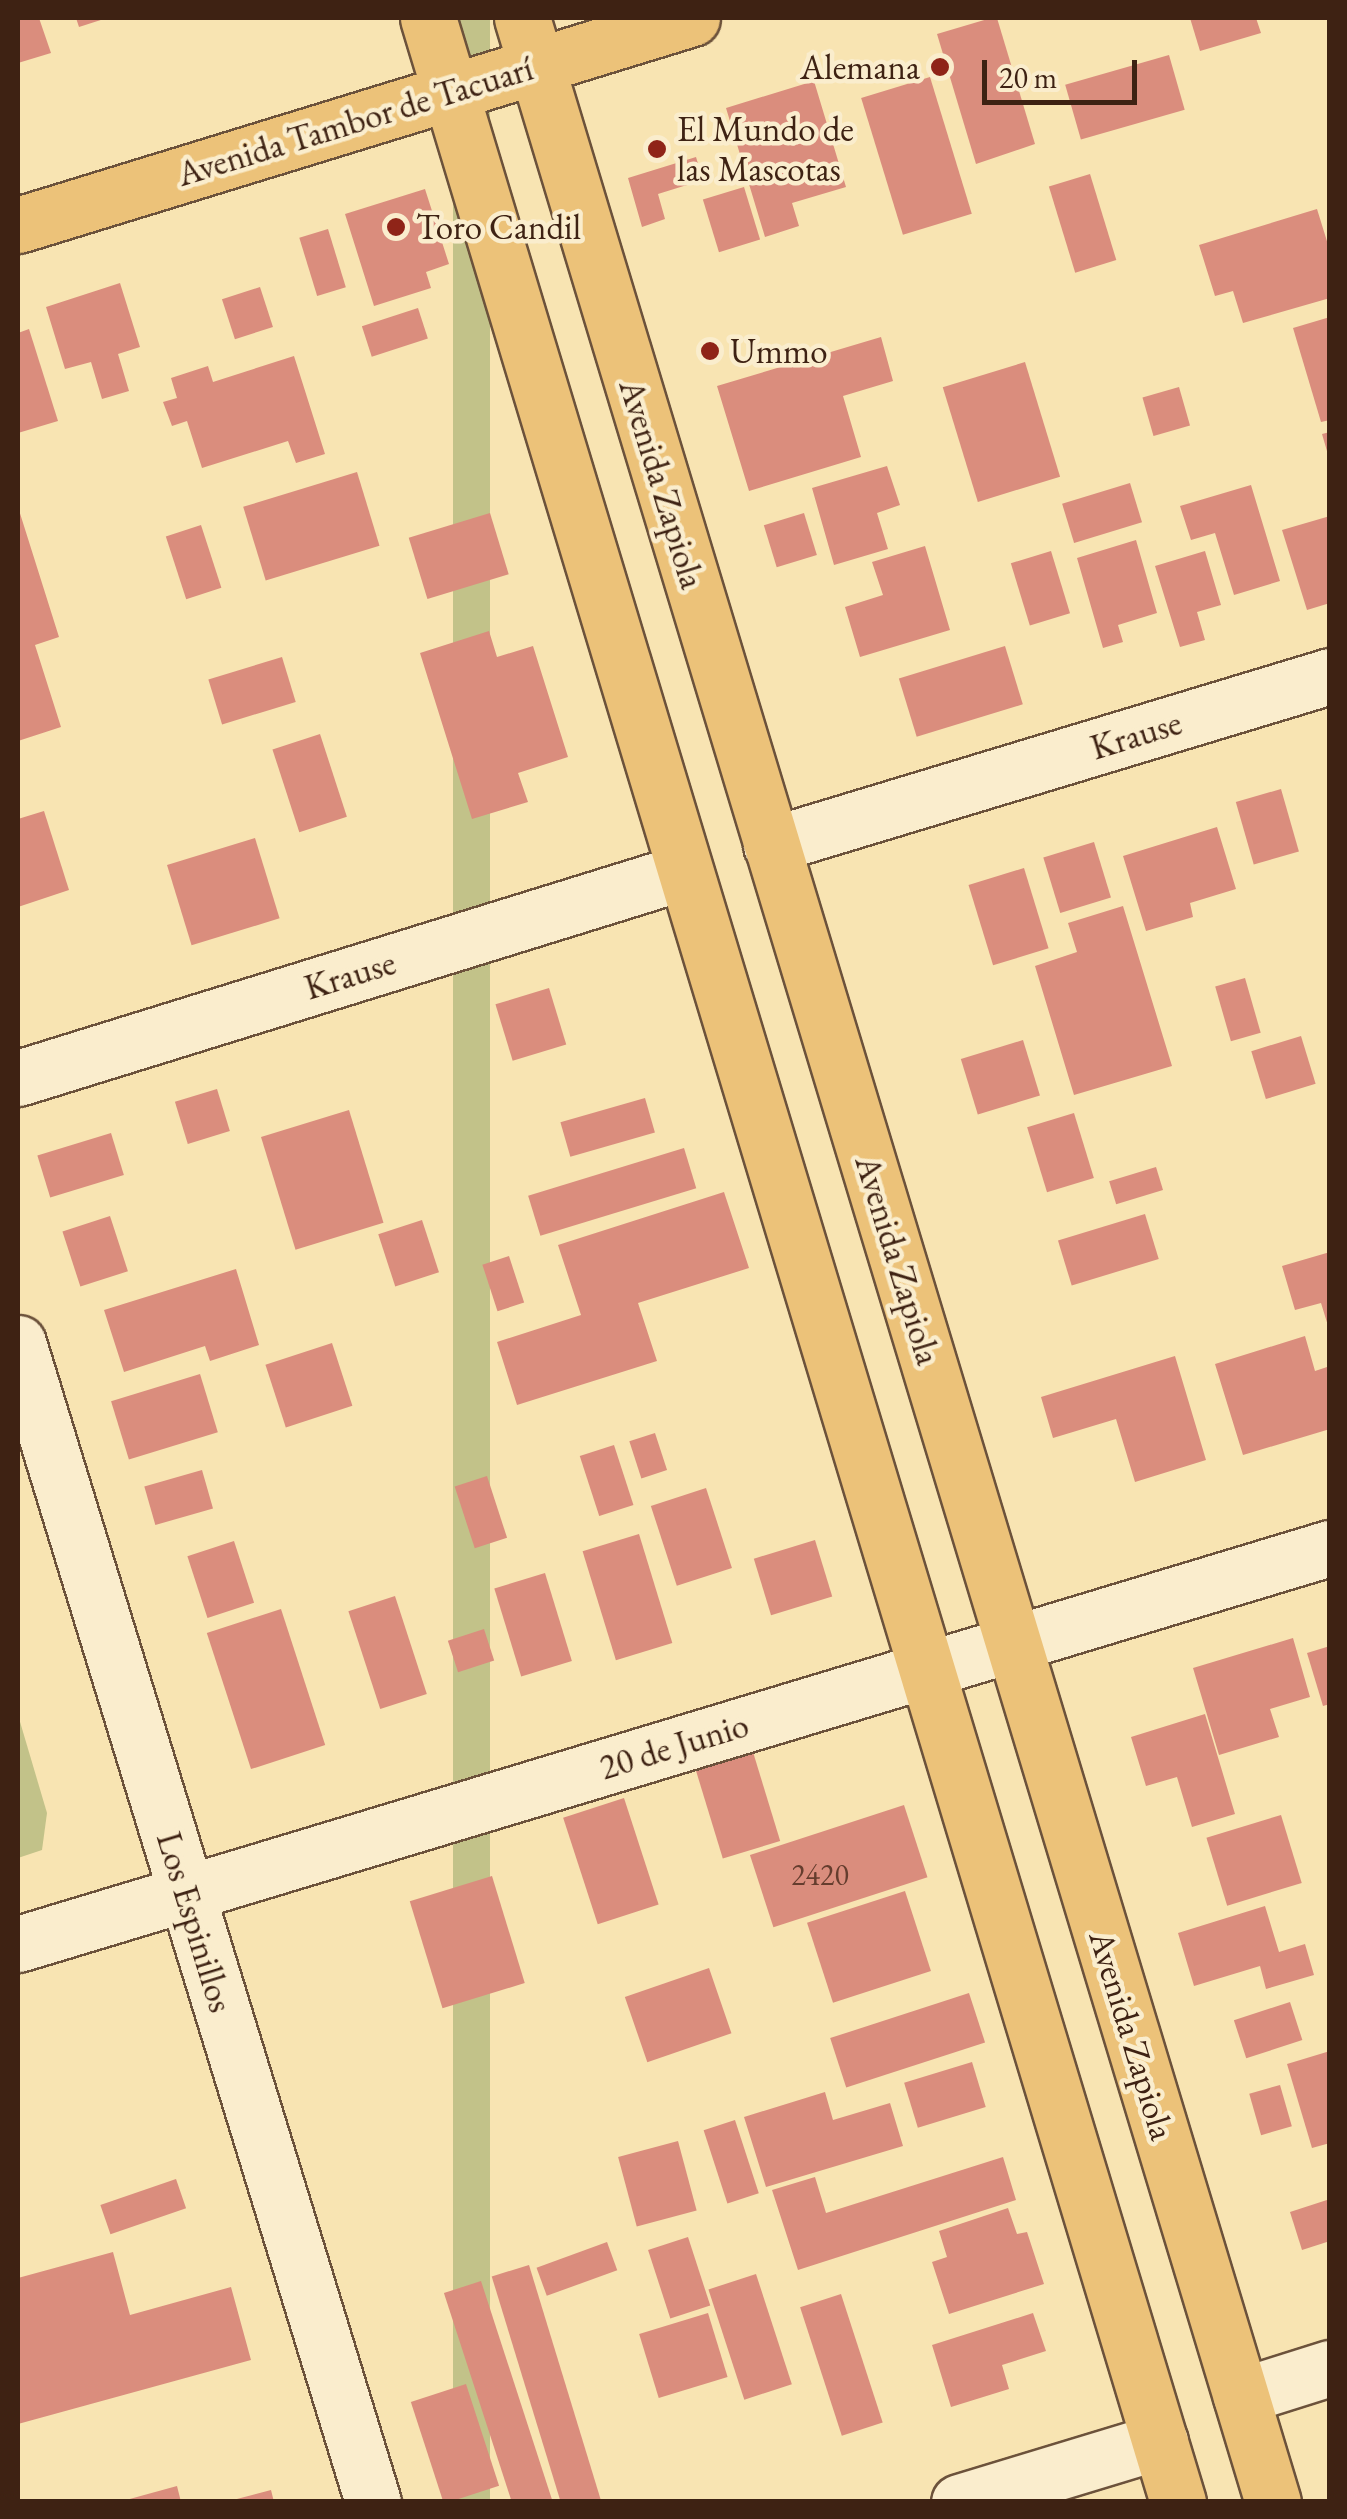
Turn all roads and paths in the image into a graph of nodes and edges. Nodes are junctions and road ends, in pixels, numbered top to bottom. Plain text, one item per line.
1 (428, 18) edge
2 (692, 18) edge
3 (529, 42) edge
4 (450, 92) junction
5 (18, 224) edge
6 (1330, 676) edge
7 (771, 845) junction
8 (683, 872) junction
9 (18, 1078) edge
10 (18, 1343) edge
11 (1330, 1548) edge
12 (1015, 1643) junction
13 (927, 1670) junction
14 (186, 1893) junction
15 (18, 1944) edge
16 (1330, 2368) edge
17 (1241, 2396) junction
18 (1160, 2441) junction
19 (373, 2502) edge
20 (959, 2502) edge
21 (1178, 2502) edge
22 (1274, 2502) edge

1 - 4 main road
2 - 3 main road, Avenida Tambor de Tacuarí
3 - 4 main road, Avenida Tambor de Tacuarí
3 - 7 main road, Avenida Zapiola
4 - 5 main road, Avenida Tambor de Tacuarí
4 - 8 main road
6 - 7 street, Krause
7 - 12 main road, Avenida Zapiola
8 - 9 street, Krause
8 - 13 main road
10 - 14 street, Los Espinillos
11 - 12 street, 20 de Junio
12 - 13 street, 20 de Junio
12 - 17 main road, Avenida Zapiola
13 - 14 street, 20 de Junio
13 - 18 main road
14 - 15 street, 20 de Junio
14 - 19 street, Los Espinillos
16 - 17 street
17 - 22 main road, Avenida Zapiola
18 - 20 street
18 - 21 main road

